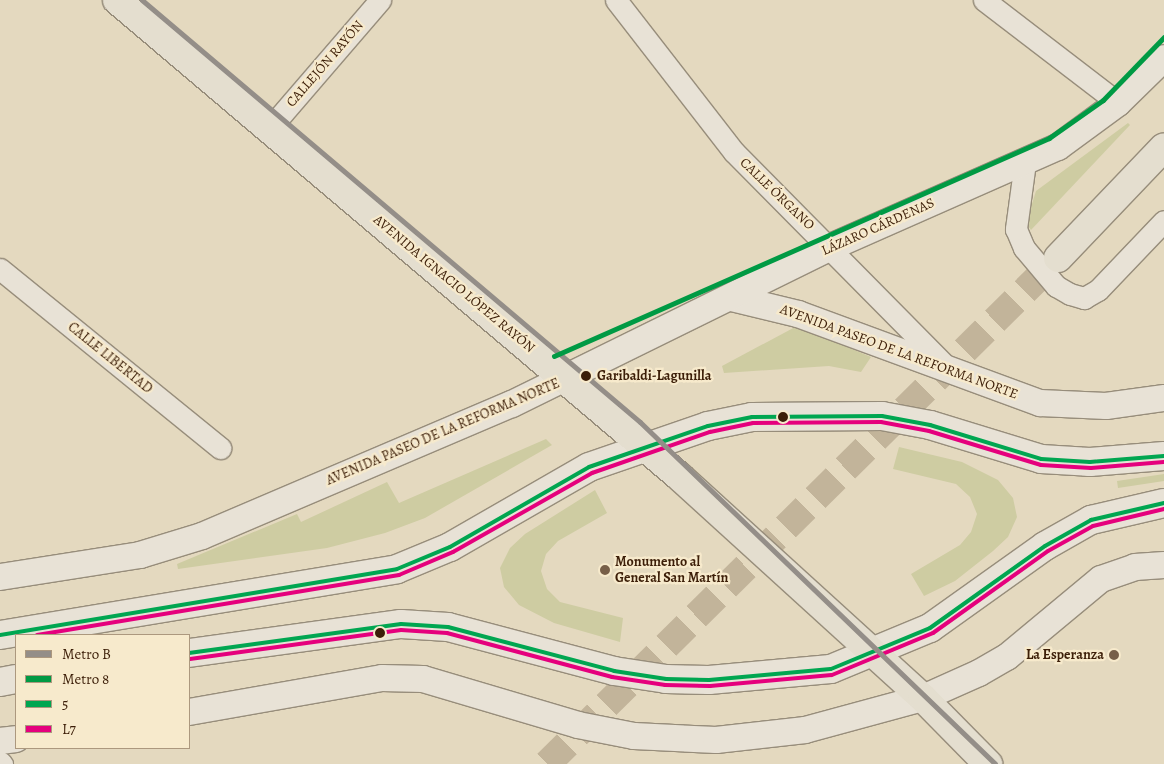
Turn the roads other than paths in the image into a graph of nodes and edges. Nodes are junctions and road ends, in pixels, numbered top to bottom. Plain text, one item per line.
1 (117, 0) edge
2 (380, 0) edge
3 (616, 0) edge
4 (984, 0) edge
5 (1164, 58) edge
6 (1118, 103) junction
7 (270, 128) junction
8 (1164, 147) edge
9 (1026, 162) junction
10 (1161, 229) edge
11 (831, 247) junction
12 (1058, 258) tunnel mouth
13 (0, 269) edge
14 (732, 298) junction
15 (955, 374) junction
16 (566, 380) junction
17 (1164, 398) edge
18 (645, 446) junction
19 (220, 448) dead end
20 (1164, 456) edge
21 (1164, 503) edge
22 (1164, 564) edge
23 (0, 577) edge
24 (0, 635) edge
25 (190, 653) edge
26 (875, 654) junction
27 (15, 680) edge
28 (0, 682) edge
29 (923, 698) junction
30 (190, 712) edge
31 (15, 739) edge
32 (0, 742) edge
33 (988, 764) edge

1 - 7 main road, AVENIDA IGNACIO LÓPEZ RAYÓN
2 - 7 street, CALLEJÓN RAYÓN
3 - 11 street, CALLE ÓRGANO
4 - 6 street
5 - 6 street, LÁZARO CÁRDENAS
6 - 9 street, LÁZARO CÁRDENAS
7 - 16 main road, AVENIDA IGNACIO LÓPEZ RAYÓN
8 - 12 main road
9 - 10 street
9 - 11 street, LÁZARO CÁRDENAS
11 - 14 street, LÁZARO CÁRDENAS
11 - 15 street, CALLE ÓRGANO
13 - 19 street, CALLE LIBERTAD
14 - 15 street, AVENIDA PASEO DE LA REFORMA NORTE
14 - 16 street, AVENIDA PASEO DE LA REFORMA NORTE
15 - 17 street, AVENIDA PASEO DE LA REFORMA NORTE
16 - 18 main road, AVENIDA IGNACIO LÓPEZ RAYÓN
16 - 23 street, AVENIDA PASEO DE LA REFORMA NORTE
18 - 20 main road
18 - 24 main road
18 - 26 main road, AVENIDA IGNACIO LÓPEZ RAYÓN
21 - 26 main road
22 - 29 street
25 - 26 main road
26 - 29 main road, AVENIDA IGNACIO LÓPEZ RAYÓN
27 - 28 main road
29 - 30 street
29 - 33 main road, AVENIDA IGNACIO LÓPEZ RAYÓN
31 - 32 street

